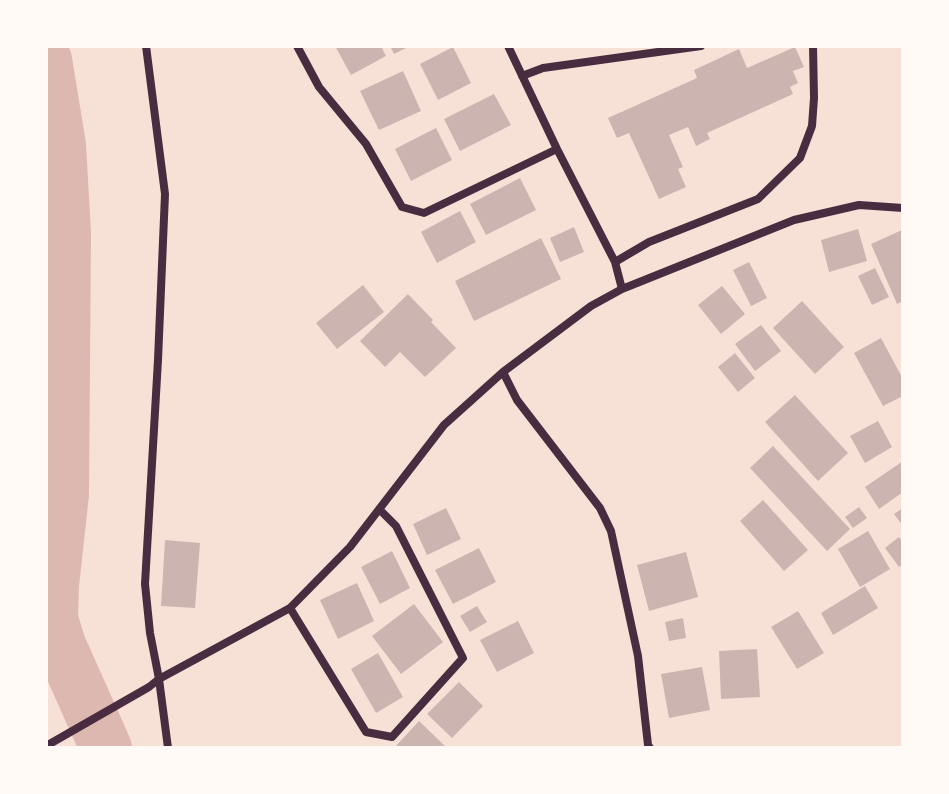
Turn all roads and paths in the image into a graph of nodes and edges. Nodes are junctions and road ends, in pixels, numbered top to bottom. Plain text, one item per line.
1 (146, 46) edge
2 (297, 46) edge
3 (508, 46) edge
4 (701, 46) edge
5 (813, 46) edge
6 (522, 76) junction
7 (557, 149) junction
8 (903, 208) edge
9 (615, 262) junction
10 (622, 289) junction
11 (503, 372) junction
12 (379, 509) junction
13 (290, 608) junction
14 (159, 679) junction
15 (46, 746) edge
16 (168, 748) edge
17 (650, 748) edge

1 - 14 street
2 - 7 street
3 - 6 street
4 - 6 street
5 - 9 street
6 - 7 street
7 - 9 street
8 - 10 street
9 - 10 street
10 - 11 street
11 - 12 street
11 - 17 street
12 - 13 street
12 - 13 street
13 - 14 street
14 - 15 street
14 - 16 street

